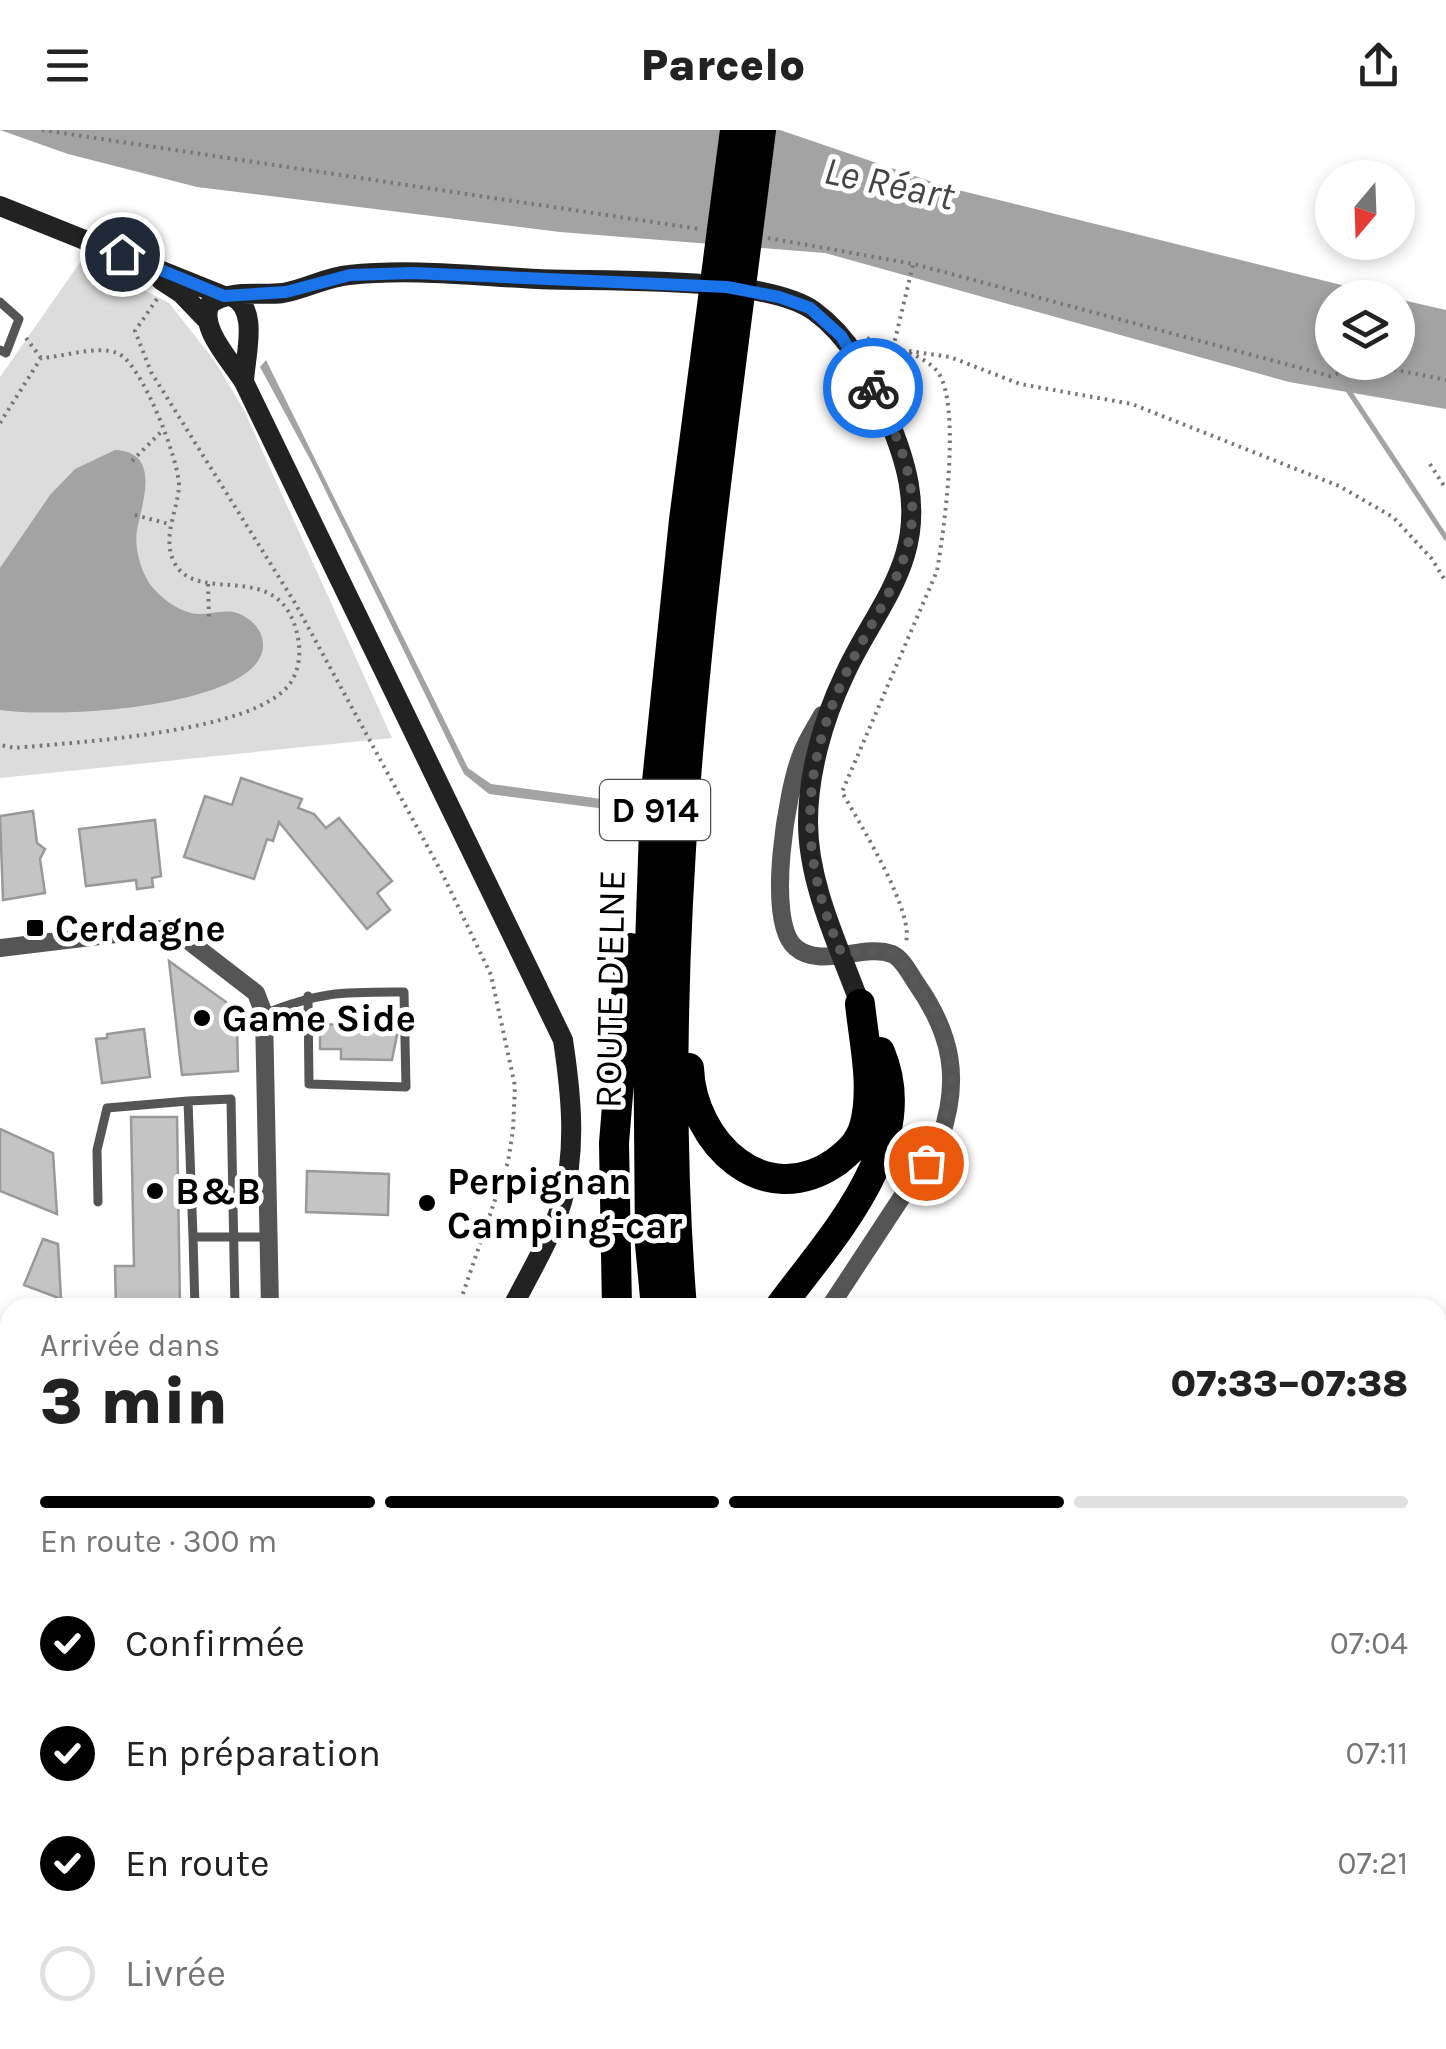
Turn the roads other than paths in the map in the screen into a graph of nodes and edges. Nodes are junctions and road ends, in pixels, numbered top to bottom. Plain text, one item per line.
1 (735, 130) edge
2 (761, 130) edge
3 (0, 206) edge
4 (122, 254) junction
5 (286, 292) junction
6 (227, 296) junction
7 (0, 302) edge
8 (205, 318) junction
9 (729, 320) junction
10 (248, 328) junction
11 (217, 338) junction
12 (0, 350) edge
13 (244, 382) junction
14 (675, 608) junction
15 (844, 676) junction
16 (0, 948) edge
17 (842, 954) junction
18 (308, 996) junction
19 (860, 1004) junction
20 (264, 1014) junction
21 (188, 1101) junction
22 (98, 1202) dead end
23 (233, 1236) junction
24 (193, 1237) junction
25 (268, 1237) junction
26 (195, 1298) edge
27 (234, 1298) edge
28 (270, 1298) edge
29 (517, 1298) edge
30 (617, 1298) edge
31 (655, 1298) edge
32 (682, 1298) edge
33 (786, 1298) edge
34 (835, 1298) edge

1 - 9 highway, D 914
2 - 9 highway, D 914
3 - 4 main road
4 - 6 main road
4 - 8 main road
5 - 6 main road
5 - 10 main road
5 - 15 main road
6 - 8 main road
6 - 10 main road
7 - 12 lane
8 - 11 main road
9 - 14 highway, ROUTE D'ELNE / D 914
9 - 19 highway
9 - 32 highway, ROUTE D'ELNE / D 914
10 - 11 main road
10 - 13 main road
11 - 13 main road
13 - 29 main road
14 - 30 highway
14 - 31 highway, ROUTE D'ELNE / D 914
15 - 17 main road
15 - 17 street
16 - 20 street
17 - 19 main road
17 - 34 street
18 - 18 lane
18 - 20 lane
19 - 33 highway
20 - 25 street
21 - 22 lane
21 - 23 lane
21 - 24 lane
23 - 24 lane
23 - 25 lane
23 - 27 lane
24 - 26 lane
25 - 28 street

